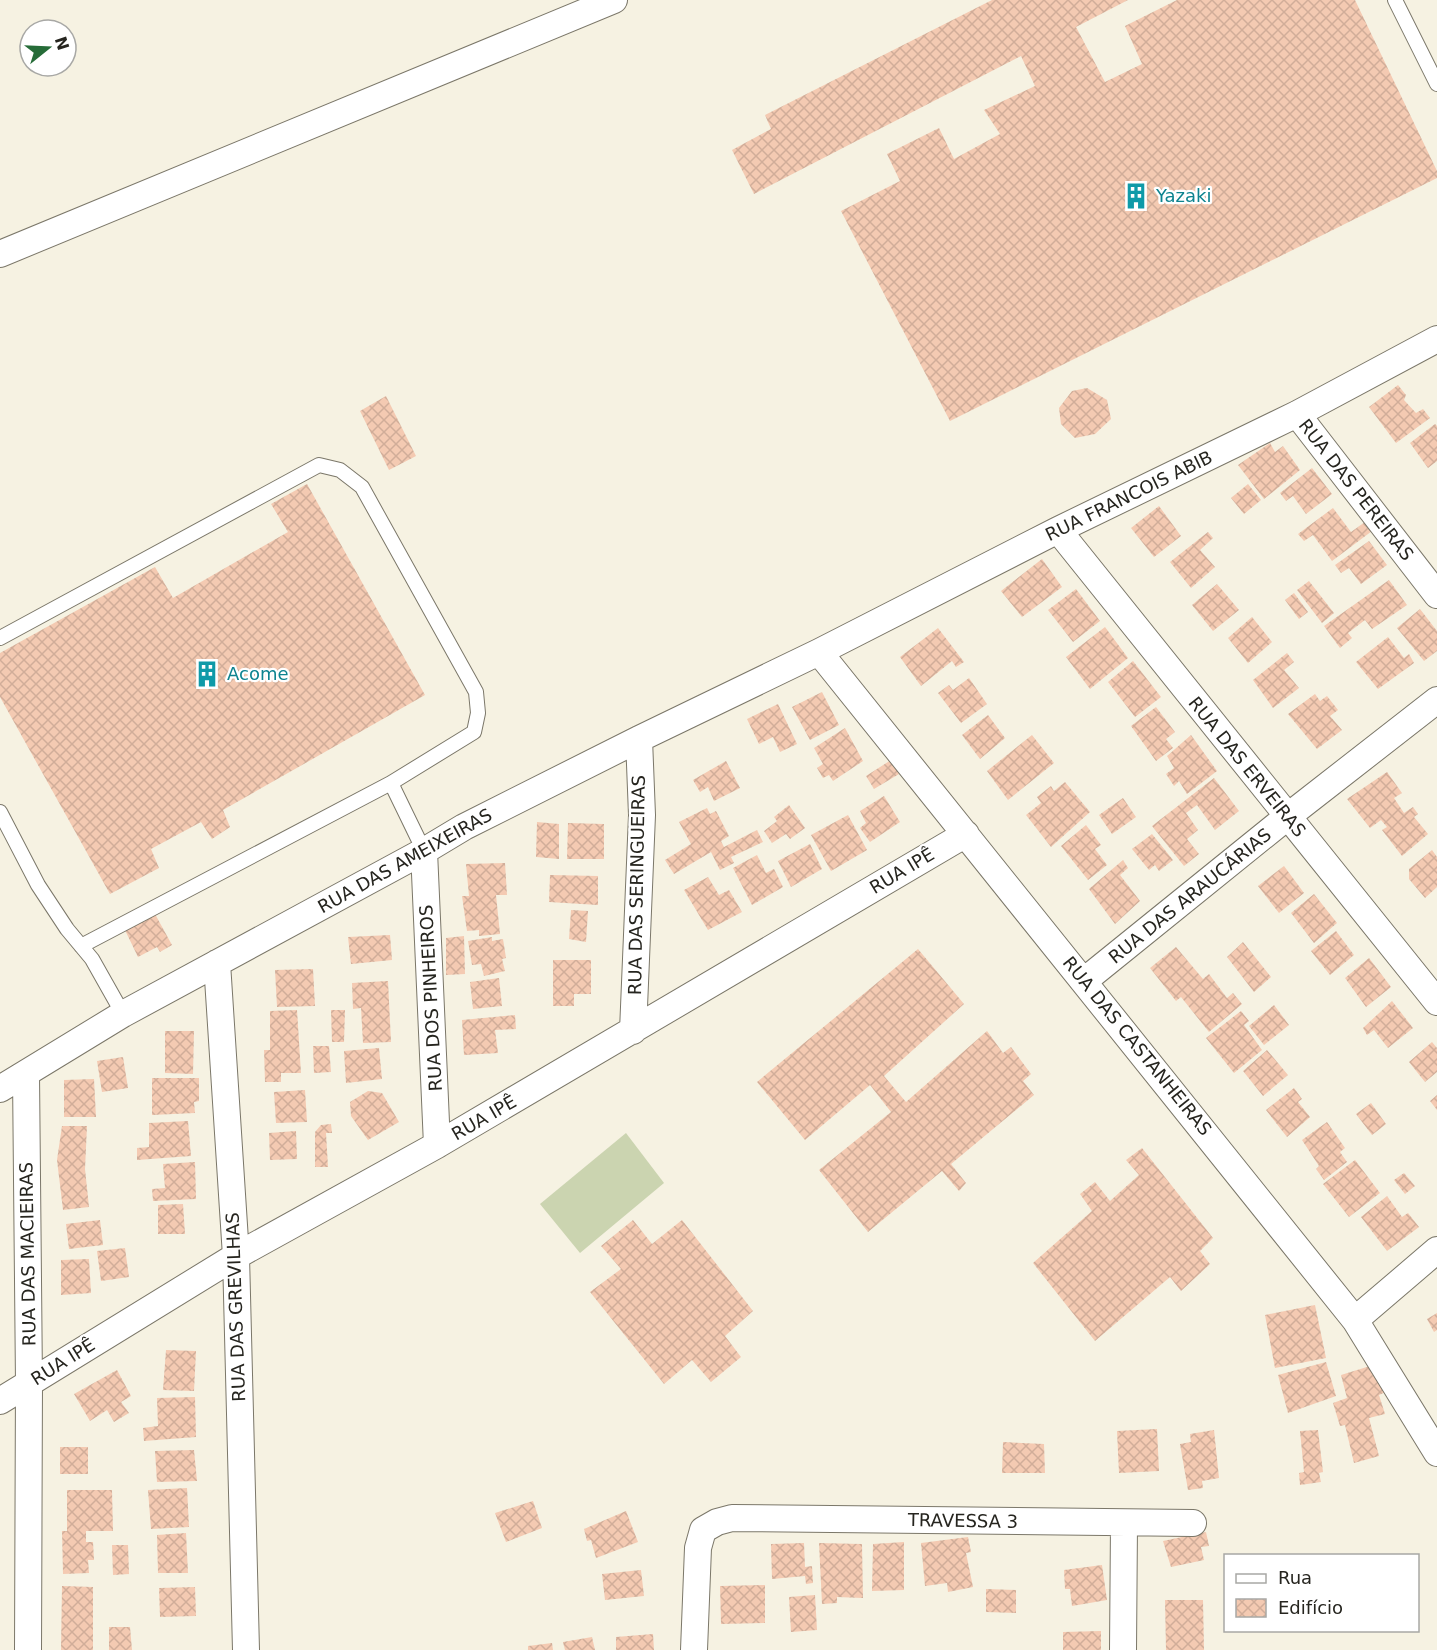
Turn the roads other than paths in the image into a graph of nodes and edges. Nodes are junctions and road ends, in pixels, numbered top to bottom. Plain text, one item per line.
1 (614, 0) edge
2 (1395, 0) edge
3 (1437, 84) edge
4 (0, 254) edge
5 (1437, 339) edge
6 (1298, 414) junction
7 (1058, 530) junction
8 (1437, 596) edge
9 (0, 638) edge
10 (819, 652) junction
11 (1437, 700) edge
12 (639, 739) junction
13 (391, 783) junction
14 (0, 812) edge
15 (1287, 817) junction
16 (966, 834) junction
17 (424, 851) junction
18 (81, 946) junction
19 (217, 963) junction
20 (1084, 981) junction
21 (1437, 1002) edge
22 (123, 1014) junction
23 (633, 1032) junction
24 (26, 1075) junction
25 (0, 1089) edge
26 (437, 1145) junction
27 (1437, 1250) edge
28 (236, 1257) junction
29 (1355, 1320) junction
30 (29, 1383) junction
31 (0, 1401) edge
32 (1437, 1453) edge
33 (1193, 1523) dead end
34 (1124, 1524) junction
35 (28, 1650) edge
36 (246, 1650) edge
37 (694, 1650) edge
38 (1123, 1650) edge

1 - 4 street
2 - 3 lane
5 - 6 street, RUA FRANCOIS ABIB
6 - 7 street, RUA FRANCOIS ABIB
6 - 8 street, RUA DAS PEREIRAS
7 - 10 street, RUA FRANCOIS ABIB
7 - 15 street, RUA DAS ERVEIRAS
9 - 13 lane
10 - 12 street, RUA DAS AMEIXEIRAS
10 - 16 street, RUA DAS CASTANHEIRAS
11 - 15 street, RUA DAS ARAUCÁRIAS
12 - 17 street, RUA DAS AMEIXEIRAS
12 - 23 street, RUA DAS SERINGUEIRAS
13 - 17 lane
13 - 18 lane
14 - 18 lane
15 - 20 street, RUA DAS ARAUCÁRIAS
15 - 21 street, RUA DAS ERVEIRAS
16 - 20 street, RUA DAS CASTANHEIRAS
16 - 23 street, RUA IPÊ
17 - 19 street, RUA DAS AMEIXEIRAS
17 - 26 street, RUA DOS PINHEIROS
18 - 22 lane
19 - 22 street, RUA DAS AMEIXEIRAS
19 - 28 street, RUA DAS GREVILHAS
20 - 29 street, RUA DAS CASTANHEIRAS
22 - 24 street, RUA DAS AMEIXEIRAS
23 - 26 street, RUA IPÊ
24 - 25 street, RUA DAS AMEIXEIRAS
24 - 30 street, RUA DAS MACIEIRAS
26 - 28 street, RUA IPÊ
27 - 29 street
28 - 30 street, RUA IPÊ
28 - 36 street, RUA DAS GREVILHAS
29 - 32 street, RUA DAS CASTANHEIRAS
30 - 31 street, RUA IPÊ
30 - 35 street, RUA DAS MACIEIRAS
33 - 34 street, TRAVESSA 3
34 - 37 street, TRAVESSA 3
34 - 38 street

